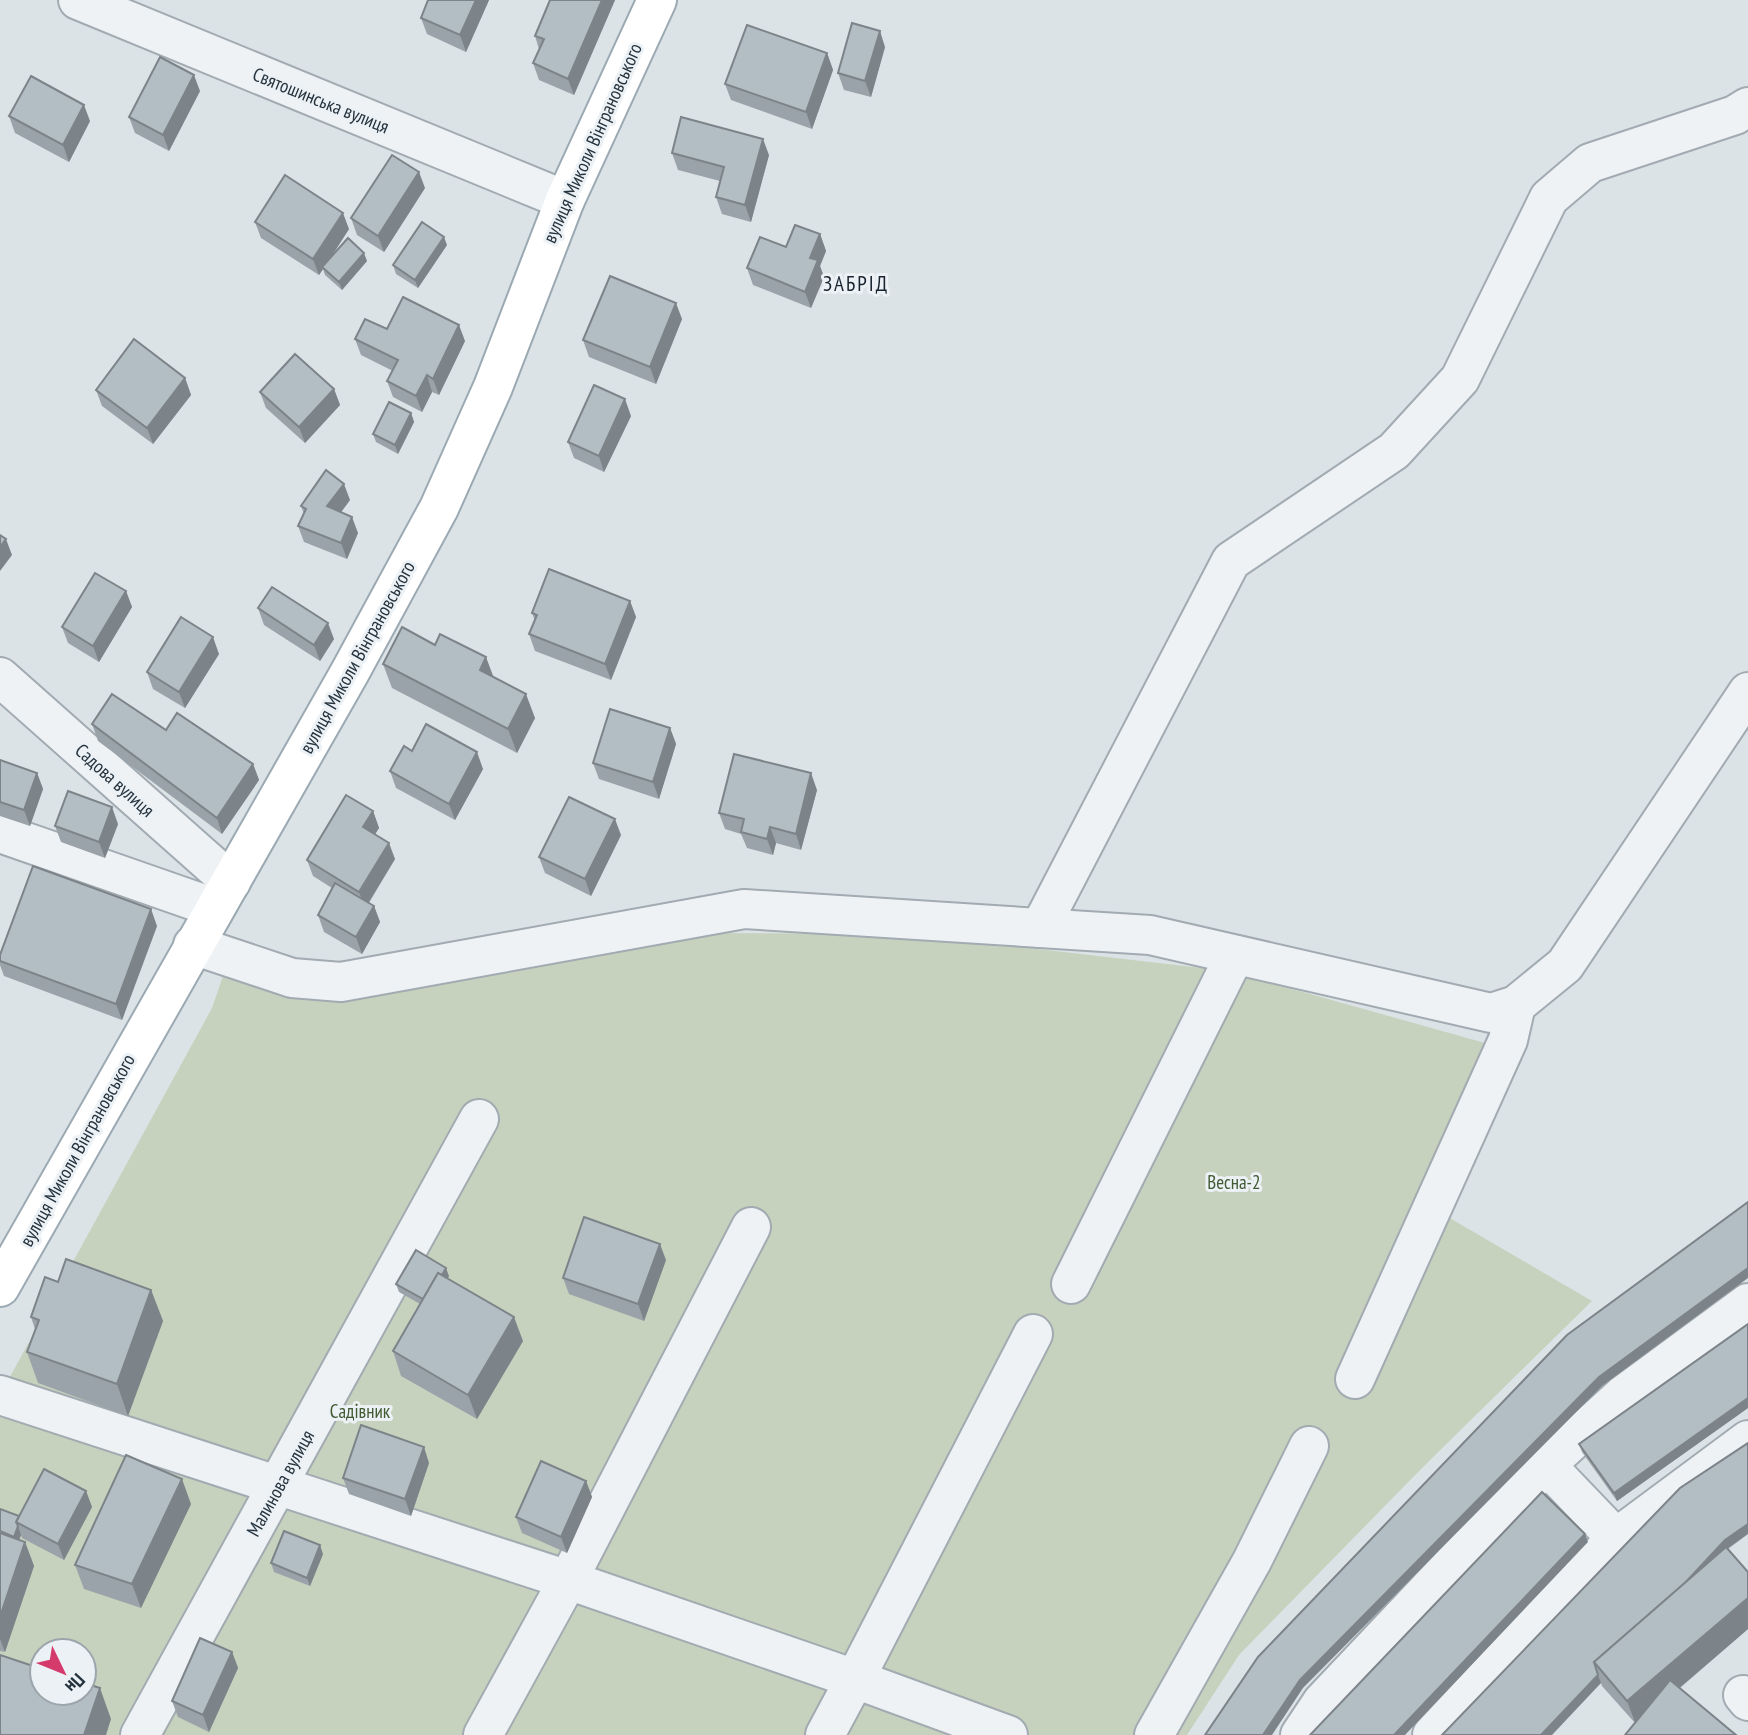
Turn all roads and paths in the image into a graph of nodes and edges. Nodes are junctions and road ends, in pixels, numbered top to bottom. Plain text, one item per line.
1 (78, 0) edge
2 (657, 0) edge
3 (1748, 107) edge
4 (565, 200) junction
5 (0, 677) edge
6 (1748, 692) edge
7 (0, 832) edge
8 (223, 895) junction
9 (1040, 928) junction
10 (192, 945) junction
11 (1235, 955) junction
12 (1516, 1005) junction
13 (479, 1119) dead end
14 (751, 1227) dead end
15 (1072, 1284) dead end
16 (0, 1287) edge
17 (1748, 1303) edge
18 (1033, 1334) dead end
19 (1355, 1379) dead end
20 (0, 1395) edge
21 (1748, 1440) edge
22 (1309, 1446) dead end
23 (1546, 1465) junction
24 (279, 1485) junction
25 (1616, 1538) junction
26 (568, 1580) junction
27 (855, 1679) junction
28 (140, 1735) edge
29 (483, 1735) edge
30 (825, 1735) edge
31 (1008, 1735) edge
32 (1154, 1735) edge
33 (1300, 1735) edge
34 (1432, 1735) edge

1 - 4 street, Святошинська вулиця
2 - 4 main road, вулиця Миколи Вінграновського
3 - 9 street
4 - 8 main road, вулиця Миколи Вінграновського
5 - 8 street, Садова вулиця
6 - 12 street
7 - 8 street
8 - 10 main road, вулиця Миколи Вінграновського
9 - 10 street
9 - 11 street
10 - 16 main road, вулиця Миколи Вінграновського
11 - 12 street
11 - 15 street
12 - 19 street
13 - 24 street, Малинова вулиця
14 - 26 street
17 - 23 street
18 - 27 street
20 - 24 street
21 - 25 street
22 - 32 street
23 - 25 street
23 - 33 street
24 - 26 street
24 - 28 street, Малинова вулиця
25 - 34 street
26 - 27 street
26 - 29 street
27 - 30 street
27 - 31 street

